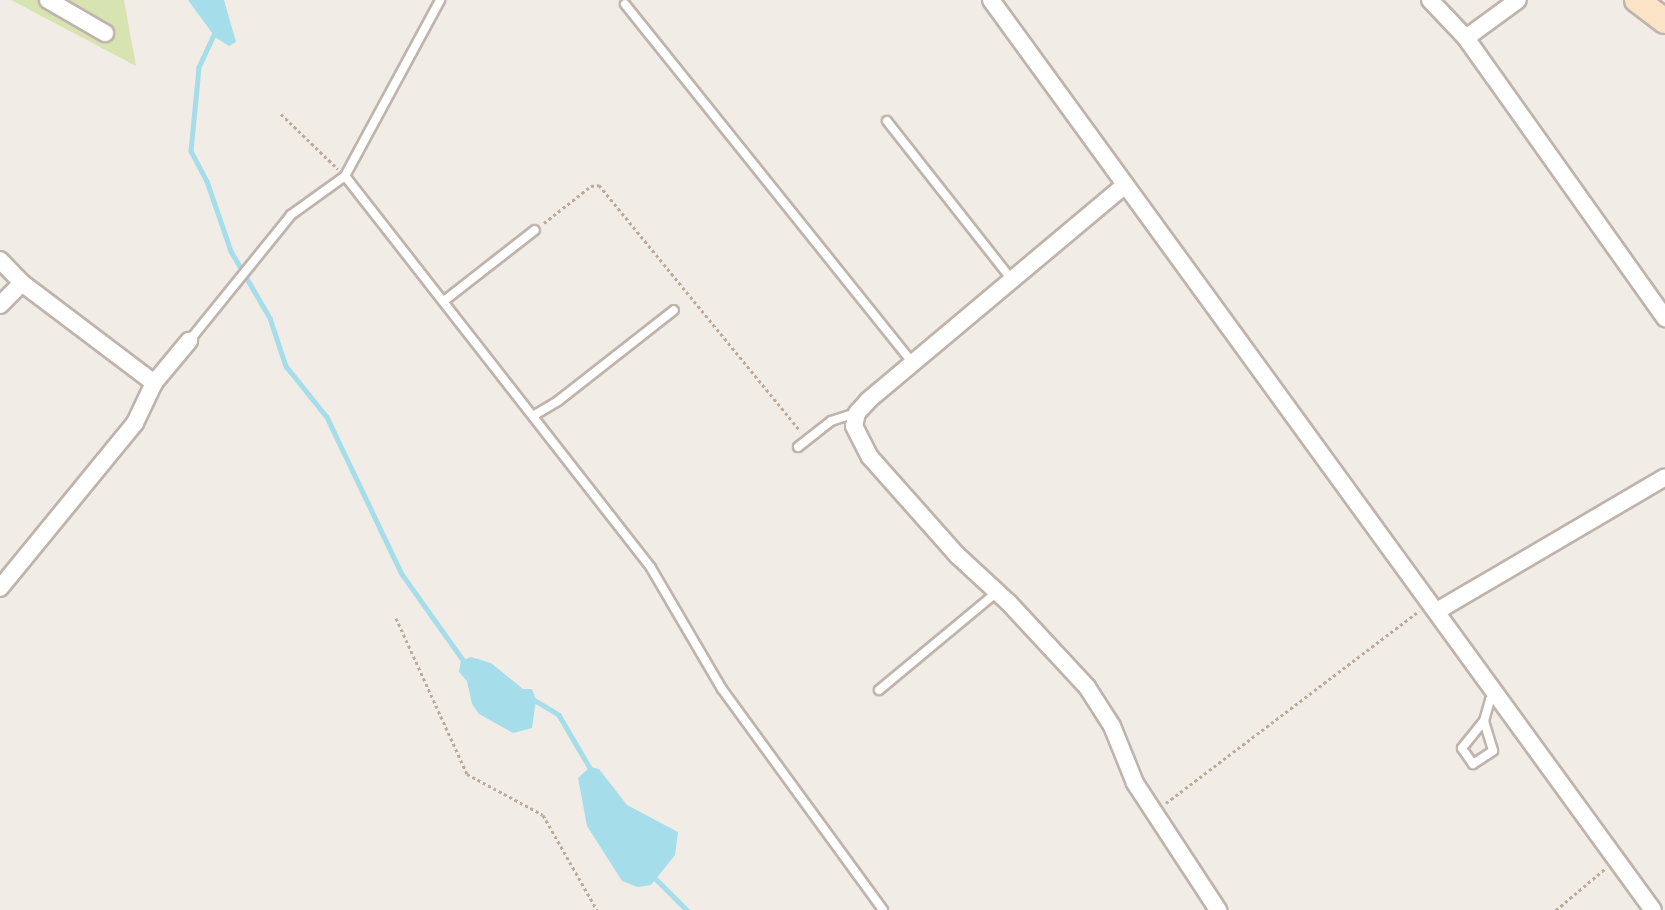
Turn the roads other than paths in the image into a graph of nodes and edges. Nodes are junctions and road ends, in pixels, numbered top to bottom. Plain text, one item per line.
1 (48, 0) edge
2 (440, 0) edge
3 (991, 0) edge
4 (1430, 0) edge
5 (1518, 0) edge
6 (1637, 0) edge
7 (626, 4) dead end
8 (1665, 21) edge
9 (105, 33) dead end
10 (1467, 38) junction
11 (887, 121) dead end
12 (345, 176) junction
13 (1125, 185) junction
14 (535, 230) road end
15 (0, 260) edge
16 (1012, 280) junction
17 (22, 283) junction
18 (444, 301) junction
19 (0, 305) edge
20 (674, 310) dead end
21 (1665, 318) edge
22 (189, 340) joint
23 (913, 363) junction
24 (154, 383) junction
25 (857, 412) junction
26 (533, 416) junction
27 (798, 447) dead end
28 (1665, 477) edge
29 (0, 588) edge
30 (997, 592) junction
31 (1433, 607) junction
32 (879, 690) dead end
33 (1497, 694) junction
34 (1484, 721) junction
35 (883, 910) edge
36 (1218, 910) edge
37 (1653, 910) edge

1 - 9 street
2 - 12 lane
3 - 13 street
4 - 10 street
5 - 10 street
6 - 8 street
7 - 23 lane
10 - 21 street
11 - 16 lane
12 - 18 lane
12 - 22 lane
13 - 16 street
13 - 31 street
14 - 18 lane
15 - 17 street
16 - 23 street
17 - 19 street
17 - 24 street
18 - 26 lane
20 - 26 lane
22 - 24 street
23 - 25 street
24 - 29 street
25 - 27 lane
25 - 30 street
26 - 35 lane
28 - 31 street
30 - 32 lane
30 - 36 street
31 - 33 street
33 - 34 lane
33 - 37 street
34 - 34 lane

